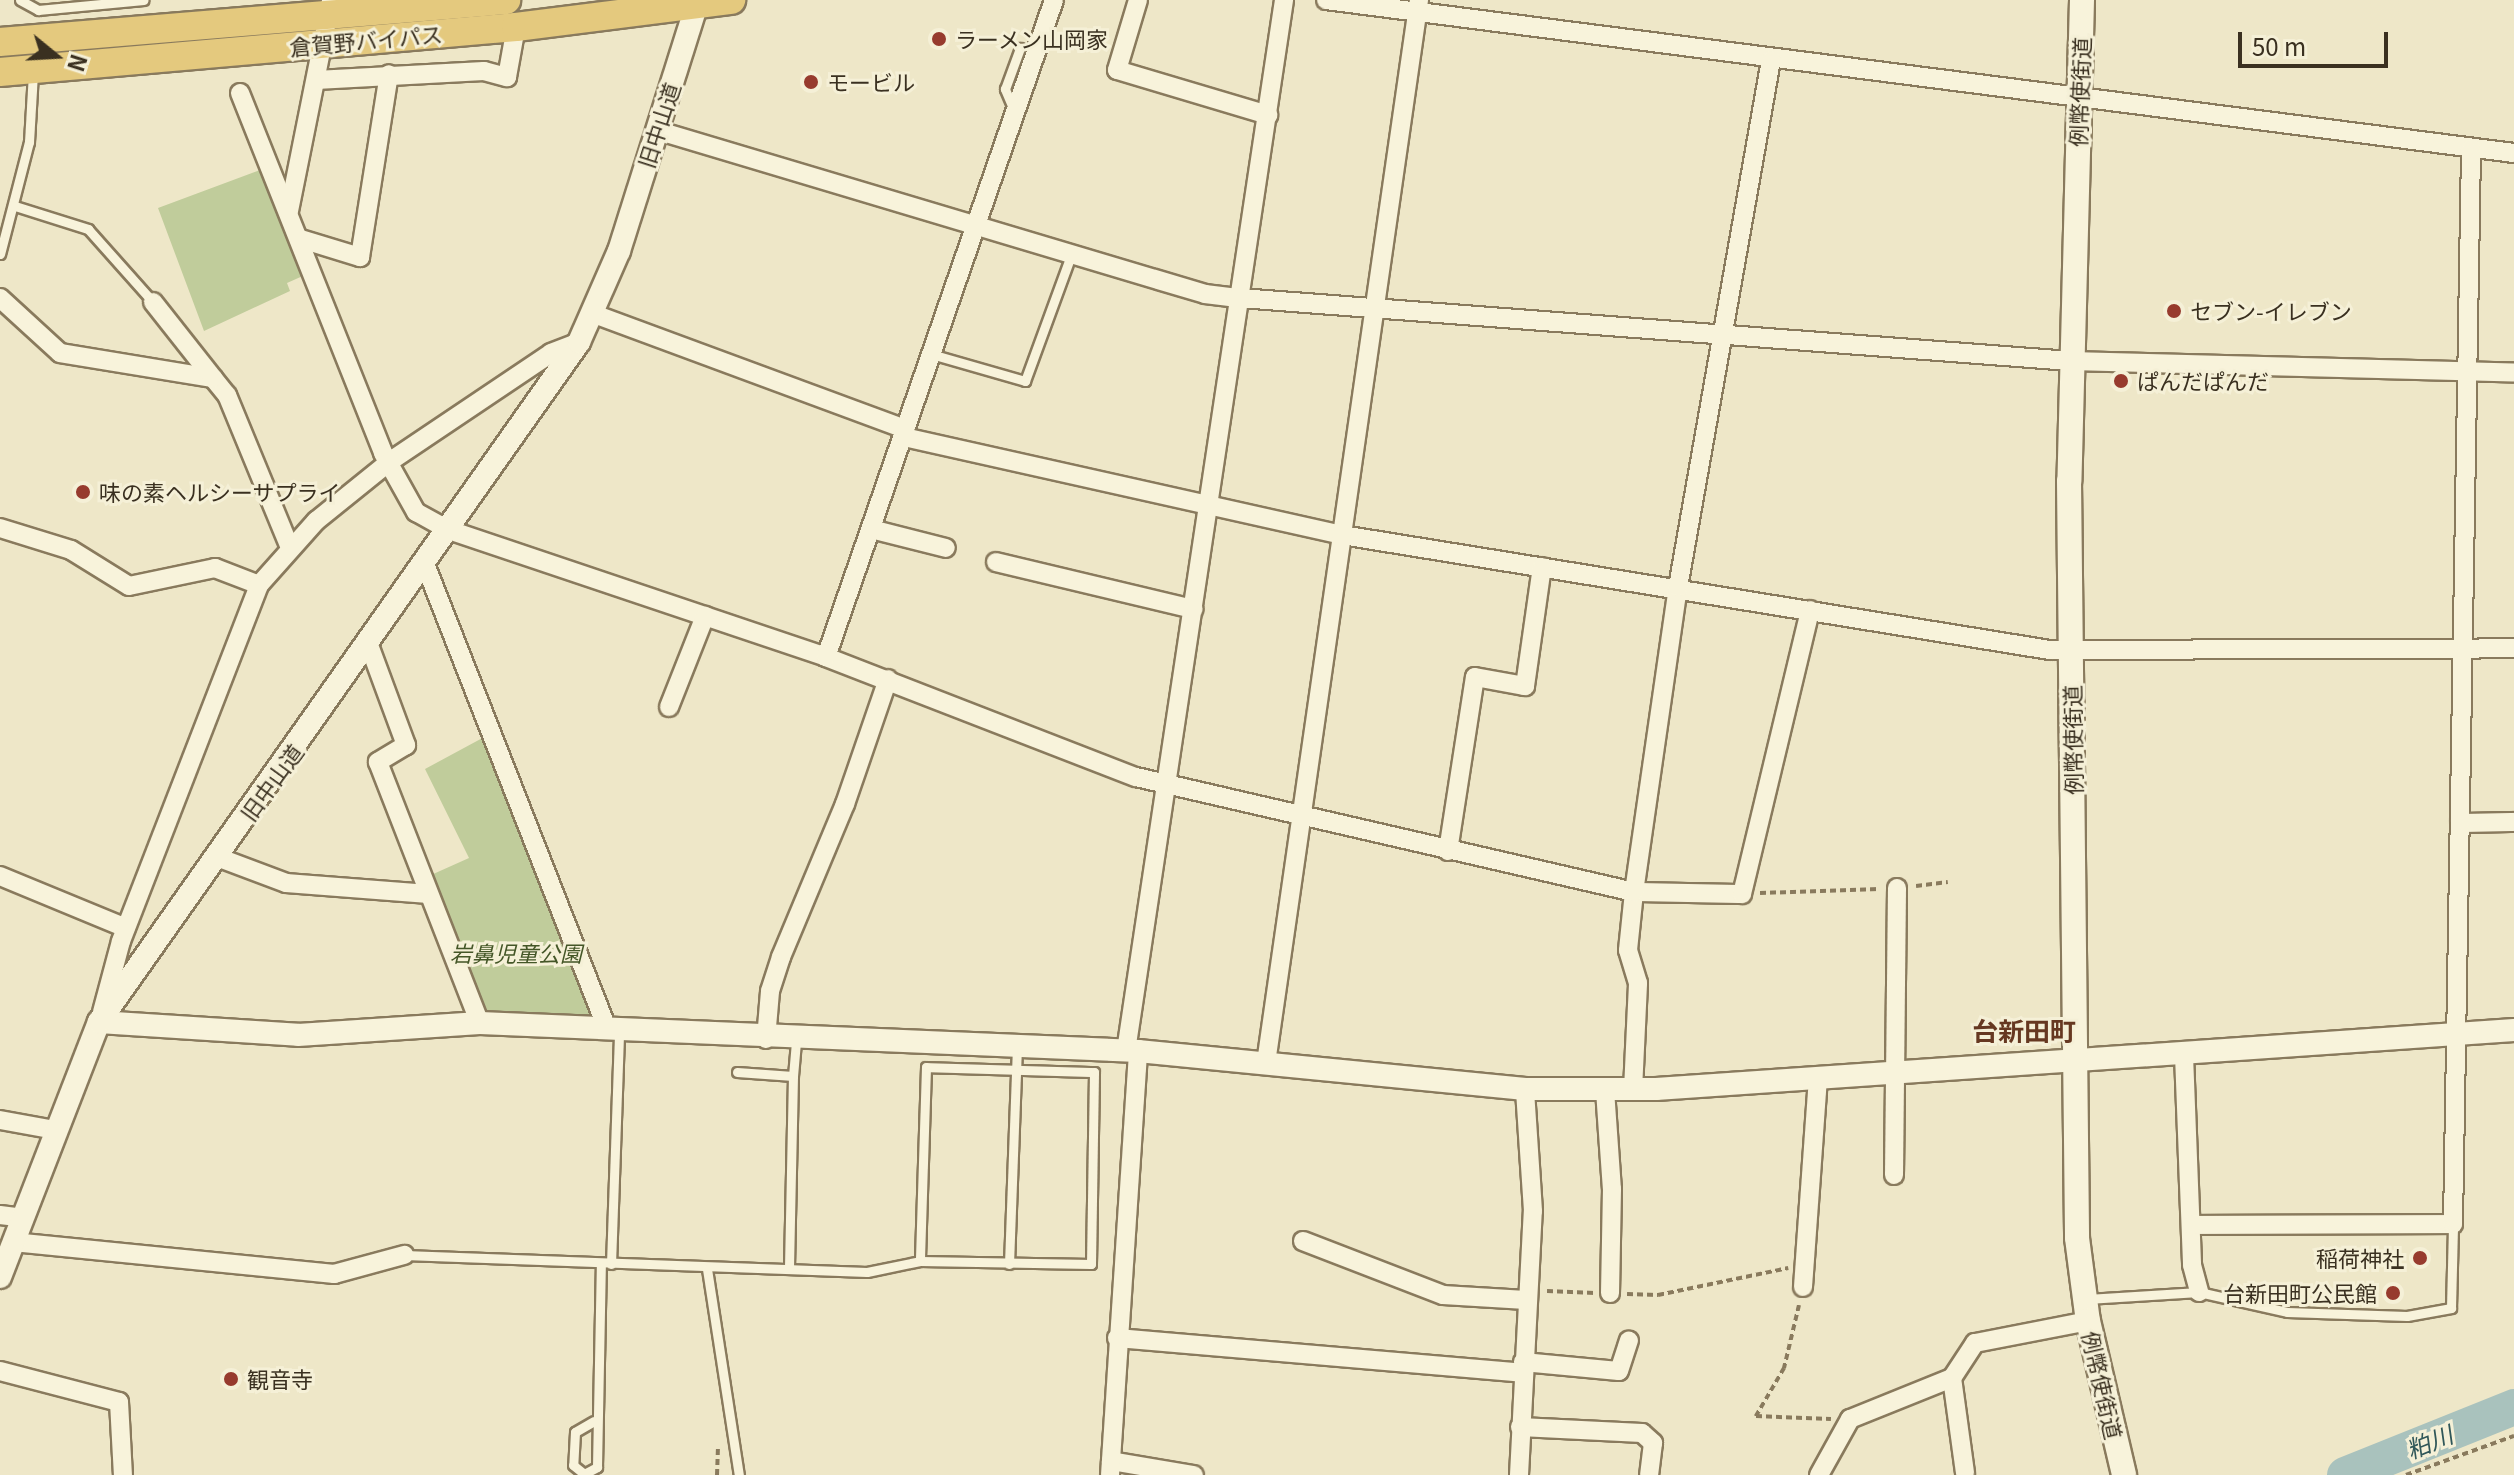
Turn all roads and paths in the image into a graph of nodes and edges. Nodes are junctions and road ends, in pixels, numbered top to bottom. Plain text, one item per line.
1 (20, 0) edge
2 (144, 0) edge
3 (506, 0) edge
4 (731, 0) edge
5 (1054, 0) edge
6 (1138, 0) edge
7 (1284, 0) edge
8 (1326, 0) edge
9 (2082, 0) edge
10 (698, 4) edge
11 (1418, 7) edge
12 (330, 8) edge
13 (516, 27) junction
14 (0, 42) edge
15 (324, 44) junction
16 (1020, 48) dead end
17 (1771, 60) junction
18 (33, 69) junction
19 (0, 72) edge
20 (389, 74) junction
21 (316, 80) junction
22 (240, 93) dead end
23 (2078, 96) junction
24 (1014, 111) junction
25 (1268, 115) junction
26 (656, 130) junction
27 (2471, 148) junction
28 (2514, 153) edge
29 (15, 206) junction
30 (289, 211) junction
31 (973, 226) junction
32 (301, 239) junction
33 (0, 254) edge
34 (1071, 255) junction
35 (0, 298) edge
36 (1240, 298) junction
37 (153, 302) joint
38 (1377, 308) junction
39 (594, 314) junction
40 (1725, 335) junction
41 (579, 342) junction
42 (930, 353) junction
43 (2070, 361) junction
44 (2468, 372) junction
45 (2514, 373) edge
46 (213, 378) junction
47 (904, 433) junction
48 (389, 462) junction
49 (1207, 509) junction
50 (0, 528) edge
51 (871, 529) junction
52 (449, 530) junction
53 (1342, 535) junction
54 (290, 548) junction
55 (946, 548) dead end
56 (996, 562) dead end
57 (425, 564) junction
58 (1542, 567) junction
59 (259, 585) junction
60 (1678, 587) junction
61 (1193, 609) junction
62 (1810, 610) junction
63 (705, 616) junction
64 (369, 645) junction
65 (2464, 648) junction
66 (2514, 648) edge
67 (2071, 650) junction
68 (826, 657) junction
69 (888, 679) junction
70 (669, 707) dead end
71 (1167, 788) junction
72 (1300, 818) junction
73 (2514, 822) edge
74 (2460, 823) junction
75 (1448, 851) junction
76 (217, 857) junction
77 (0, 876) edge
78 (1948, 882) dead end
79 (1897, 888) junction
80 (1634, 892) junction
81 (429, 894) junction
82 (1742, 894) junction
83 (126, 928) junction
84 (99, 1022) junction
85 (480, 1023) junction
86 (613, 1029) junction
87 (2514, 1030) edge
88 (2456, 1033) junction
89 (766, 1039) junction
90 (796, 1040) junction
91 (1132, 1051) junction
92 (2184, 1055) junction
93 (1017, 1058) junction
94 (2076, 1061) junction
95 (1266, 1063) junction
96 (737, 1072) dead end
97 (1895, 1073) junction
98 (793, 1076) junction
99 (1818, 1078) junction
100 (1525, 1089) junction
101 (1605, 1090) junction
102 (1633, 1090) junction
103 (0, 1120) edge
104 (55, 1130) junction
105 (1894, 1175) dead end
106 (0, 1215) edge
107 (24, 1218) junction
108 (2453, 1224) junction
109 (2192, 1225) junction
110 (1303, 1241) dead end
111 (13, 1242) junction
112 (404, 1255) joint
113 (920, 1261) junction
114 (606, 1264) junction
115 (1009, 1264) junction
116 (1806, 1265) junction
117 (789, 1267) junction
118 (707, 1269) junction
119 (0, 1277) edge
120 (1803, 1287) joint
121 (2199, 1292) junction
122 (1610, 1293) junction
123 (1526, 1295) junction
124 (2086, 1310) junction
125 (1117, 1338) junction
126 (1629, 1341) dead end
127 (1522, 1367) junction
128 (0, 1371) edge
129 (1952, 1378) junction
130 (1850, 1419) junction
131 (594, 1421) junction
132 (1520, 1427) junction
133 (2514, 1436) edge
134 (1110, 1468) edge
135 (1965, 1473) edge
136 (584, 1474) edge
137 (2410, 1474) edge
138 (123, 1475) edge
139 (739, 1475) edge
140 (1194, 1475) edge
141 (1519, 1475) edge
142 (1649, 1475) edge
143 (1819, 1475) edge
144 (2124, 1475) edge

1 - 2 lane
3 - 12 highway, 倉賀野バイパス
4 - 10 highway, 倉賀野バイパス
5 - 24 street
6 - 25 street
7 - 25 street
8 - 11 street
9 - 23 main road, 例幣使街道
10 - 13 highway, 倉賀野バイパス
10 - 26 street, 旧中山道
11 - 17 street
11 - 38 street
12 - 14 highway, 倉賀野バイパス
12 - 15 street
13 - 15 highway, 倉賀野バイパス
13 - 20 street
15 - 18 highway, 倉賀野バイパス
15 - 21 street
16 - 24 lane
17 - 23 street
17 - 40 street
18 - 19 highway, 倉賀野バイパス
18 - 29 lane
20 - 21 street
20 - 32 street
21 - 30 street
22 - 30 street
23 - 27 street
23 - 43 main road, 例幣使街道
24 - 31 street
25 - 36 street
26 - 31 street
26 - 39 street, 旧中山道
27 - 28 street
27 - 44 street
29 - 33 lane
29 - 37 lane
30 - 32 street
31 - 34 street
31 - 42 street
32 - 48 street
34 - 36 street
34 - 42 lane
35 - 46 street
36 - 38 street
36 - 49 street
37 - 46 street
38 - 40 street
38 - 53 street
39 - 41 street, 旧中山道
39 - 47 street
40 - 43 street
40 - 60 street
41 - 48 street
41 - 52 street, 旧中山道
42 - 47 street
43 - 44 street
43 - 67 main road, 例幣使街道
44 - 45 street
44 - 65 street
46 - 54 street
47 - 49 street
47 - 51 street
48 - 52 street
48 - 54 street
49 - 53 street
49 - 61 street
50 - 59 street
51 - 55 street
51 - 68 street
52 - 57 street, 旧中山道
52 - 63 street
53 - 58 street
53 - 72 street
54 - 59 street
56 - 61 street
57 - 64 street, 旧中山道
57 - 86 street
58 - 60 street
58 - 75 street
59 - 83 street
60 - 62 street
60 - 80 street
61 - 71 street
62 - 67 street
62 - 82 street
63 - 68 street
63 - 70 street
64 - 76 street, 旧中山道
64 - 81 street
65 - 66 street
65 - 67 street
65 - 74 street
67 - 94 main road, 例幣使街道
68 - 69 street
69 - 71 street
69 - 89 street
71 - 72 street
71 - 91 street
72 - 75 street
72 - 95 street
73 - 74 street
74 - 88 street
75 - 80 street
76 - 81 street
76 - 84 street, 旧中山道
77 - 83 street
78 - 79 path
79 - 82 path
79 - 97 street
80 - 82 street
80 - 102 street
81 - 85 street
83 - 84 street
84 - 85 street
84 - 104 street, 旧中山道
85 - 86 street
86 - 89 street
86 - 114 lane
87 - 88 street
88 - 92 street
88 - 108 street
89 - 90 street
90 - 93 street
90 - 98 lane
91 - 93 street
91 - 95 street
91 - 125 street
92 - 94 street
92 - 109 street
93 - 113 lane
93 - 115 lane
93 - 115 lane
94 - 97 street
94 - 124 main road, 例幣使街道
95 - 100 street
96 - 98 lane
97 - 99 street
97 - 105 street
98 - 117 lane
99 - 102 street
99 - 116 street
100 - 101 street
100 - 123 street
101 - 102 street
101 - 122 street
103 - 104 street
104 - 107 street, 旧中山道
106 - 107 street
107 - 111 street, 旧中山道
108 - 109 street
108 - 121 lane
109 - 121 street
110 - 123 street
111 - 112 street
111 - 119 street, 旧中山道
112 - 114 lane
113 - 115 lane
113 - 117 lane
114 - 118 lane
114 - 131 lane
116 - 120 street
116 - 122 path
117 - 118 lane
118 - 139 lane
120 - 130 path
121 - 124 lane
122 - 123 path
123 - 127 street
124 - 129 street
124 - 144 main road, 例幣使街道
125 - 127 street
125 - 134 street
126 - 127 street
127 - 132 street
128 - 138 street
129 - 130 street
129 - 135 street
130 - 143 street
131 - 136 lane
131 - 136 lane
132 - 141 street
132 - 142 street
133 - 137 path
134 - 140 street

